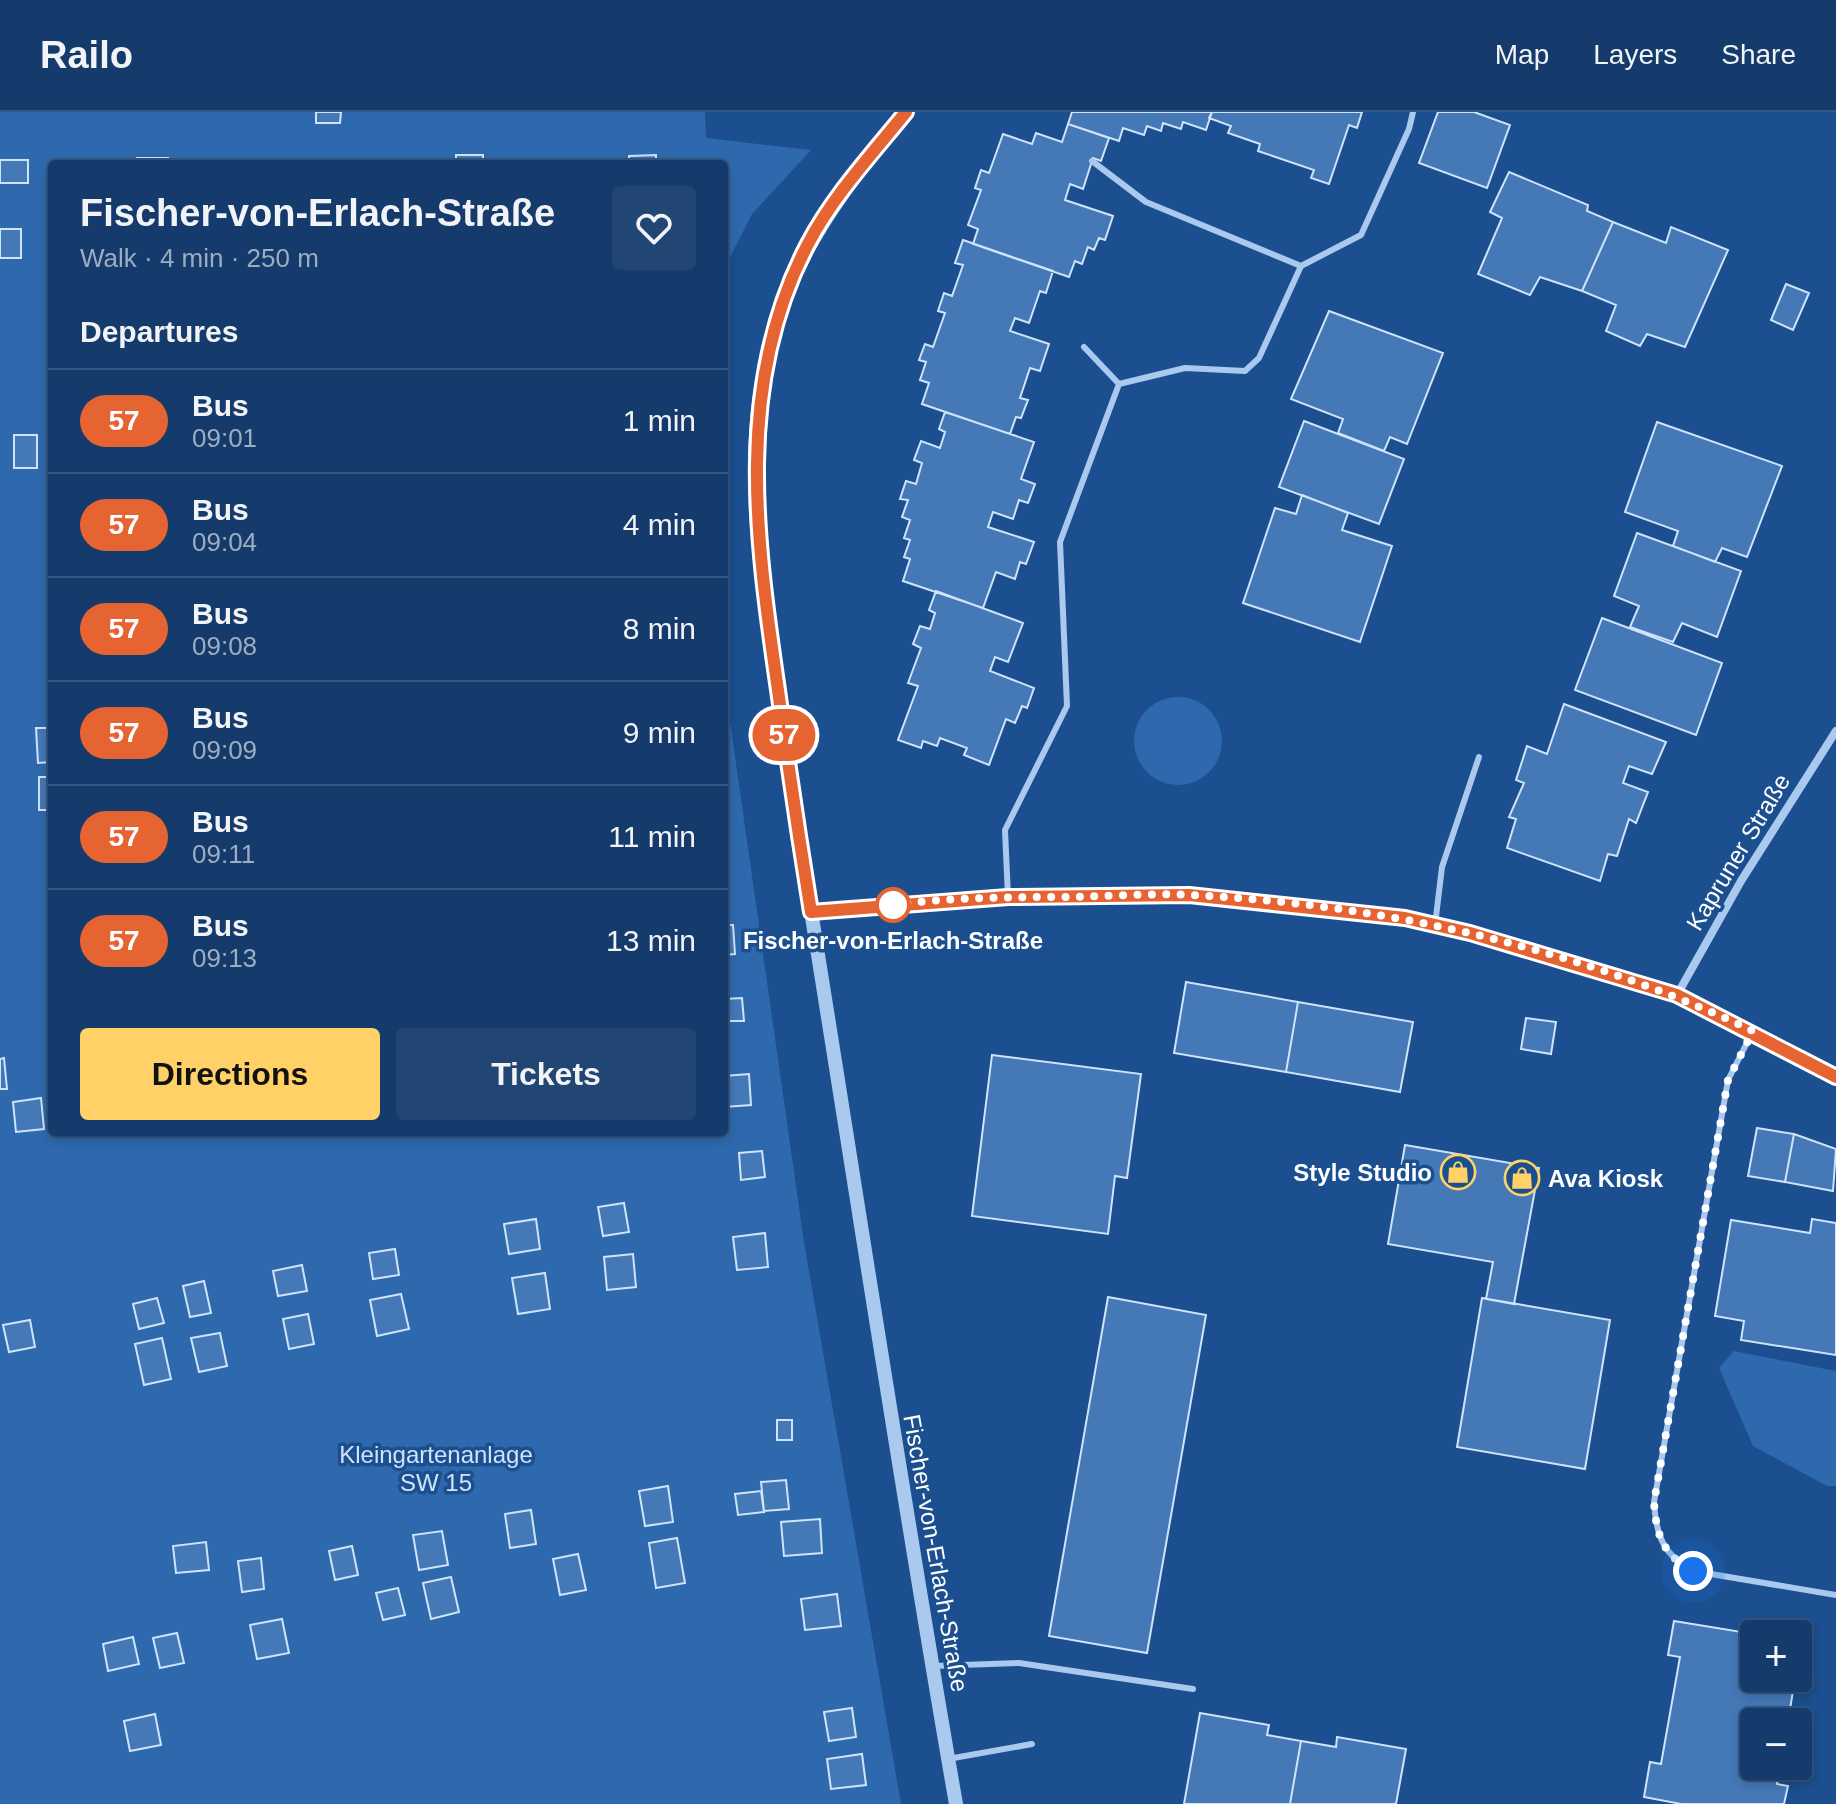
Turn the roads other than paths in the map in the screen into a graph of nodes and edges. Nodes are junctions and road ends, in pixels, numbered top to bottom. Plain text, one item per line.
1 (906, 112) edge
2 (1413, 112) edge
3 (1092, 161) dead end
4 (1301, 266) junction
5 (1084, 347) dead end
6 (1119, 384) junction
7 (1836, 731) edge
8 (1479, 757) dead end
9 (1008, 897) junction
10 (811, 912) junction
11 (1435, 925) junction
12 (1677, 995) junction
13 (1753, 1031) junction
14 (1836, 1077) edge
15 (1836, 1595) edge
16 (934, 1666) junction
17 (1193, 1689) dead end
18 (1032, 1744) dead end
19 (948, 1759) junction
20 (956, 1804) edge

1 - 10 street, Fischer-von-Erlach-Straße
2 - 4 lane
3 - 4 lane
4 - 6 lane
5 - 6 lane
6 - 9 lane
7 - 12 street, Kapruner Straße
8 - 11 lane
9 - 10 street
9 - 11 street
10 - 16 street, Fischer-von-Erlach-Straße
11 - 12 street
12 - 13 street
13 - 14 street
13 - 15 lane
16 - 17 lane
16 - 19 street, Fischer-von-Erlach-Straße
18 - 19 lane
19 - 20 street, Fischer-von-Erlach-Straße

